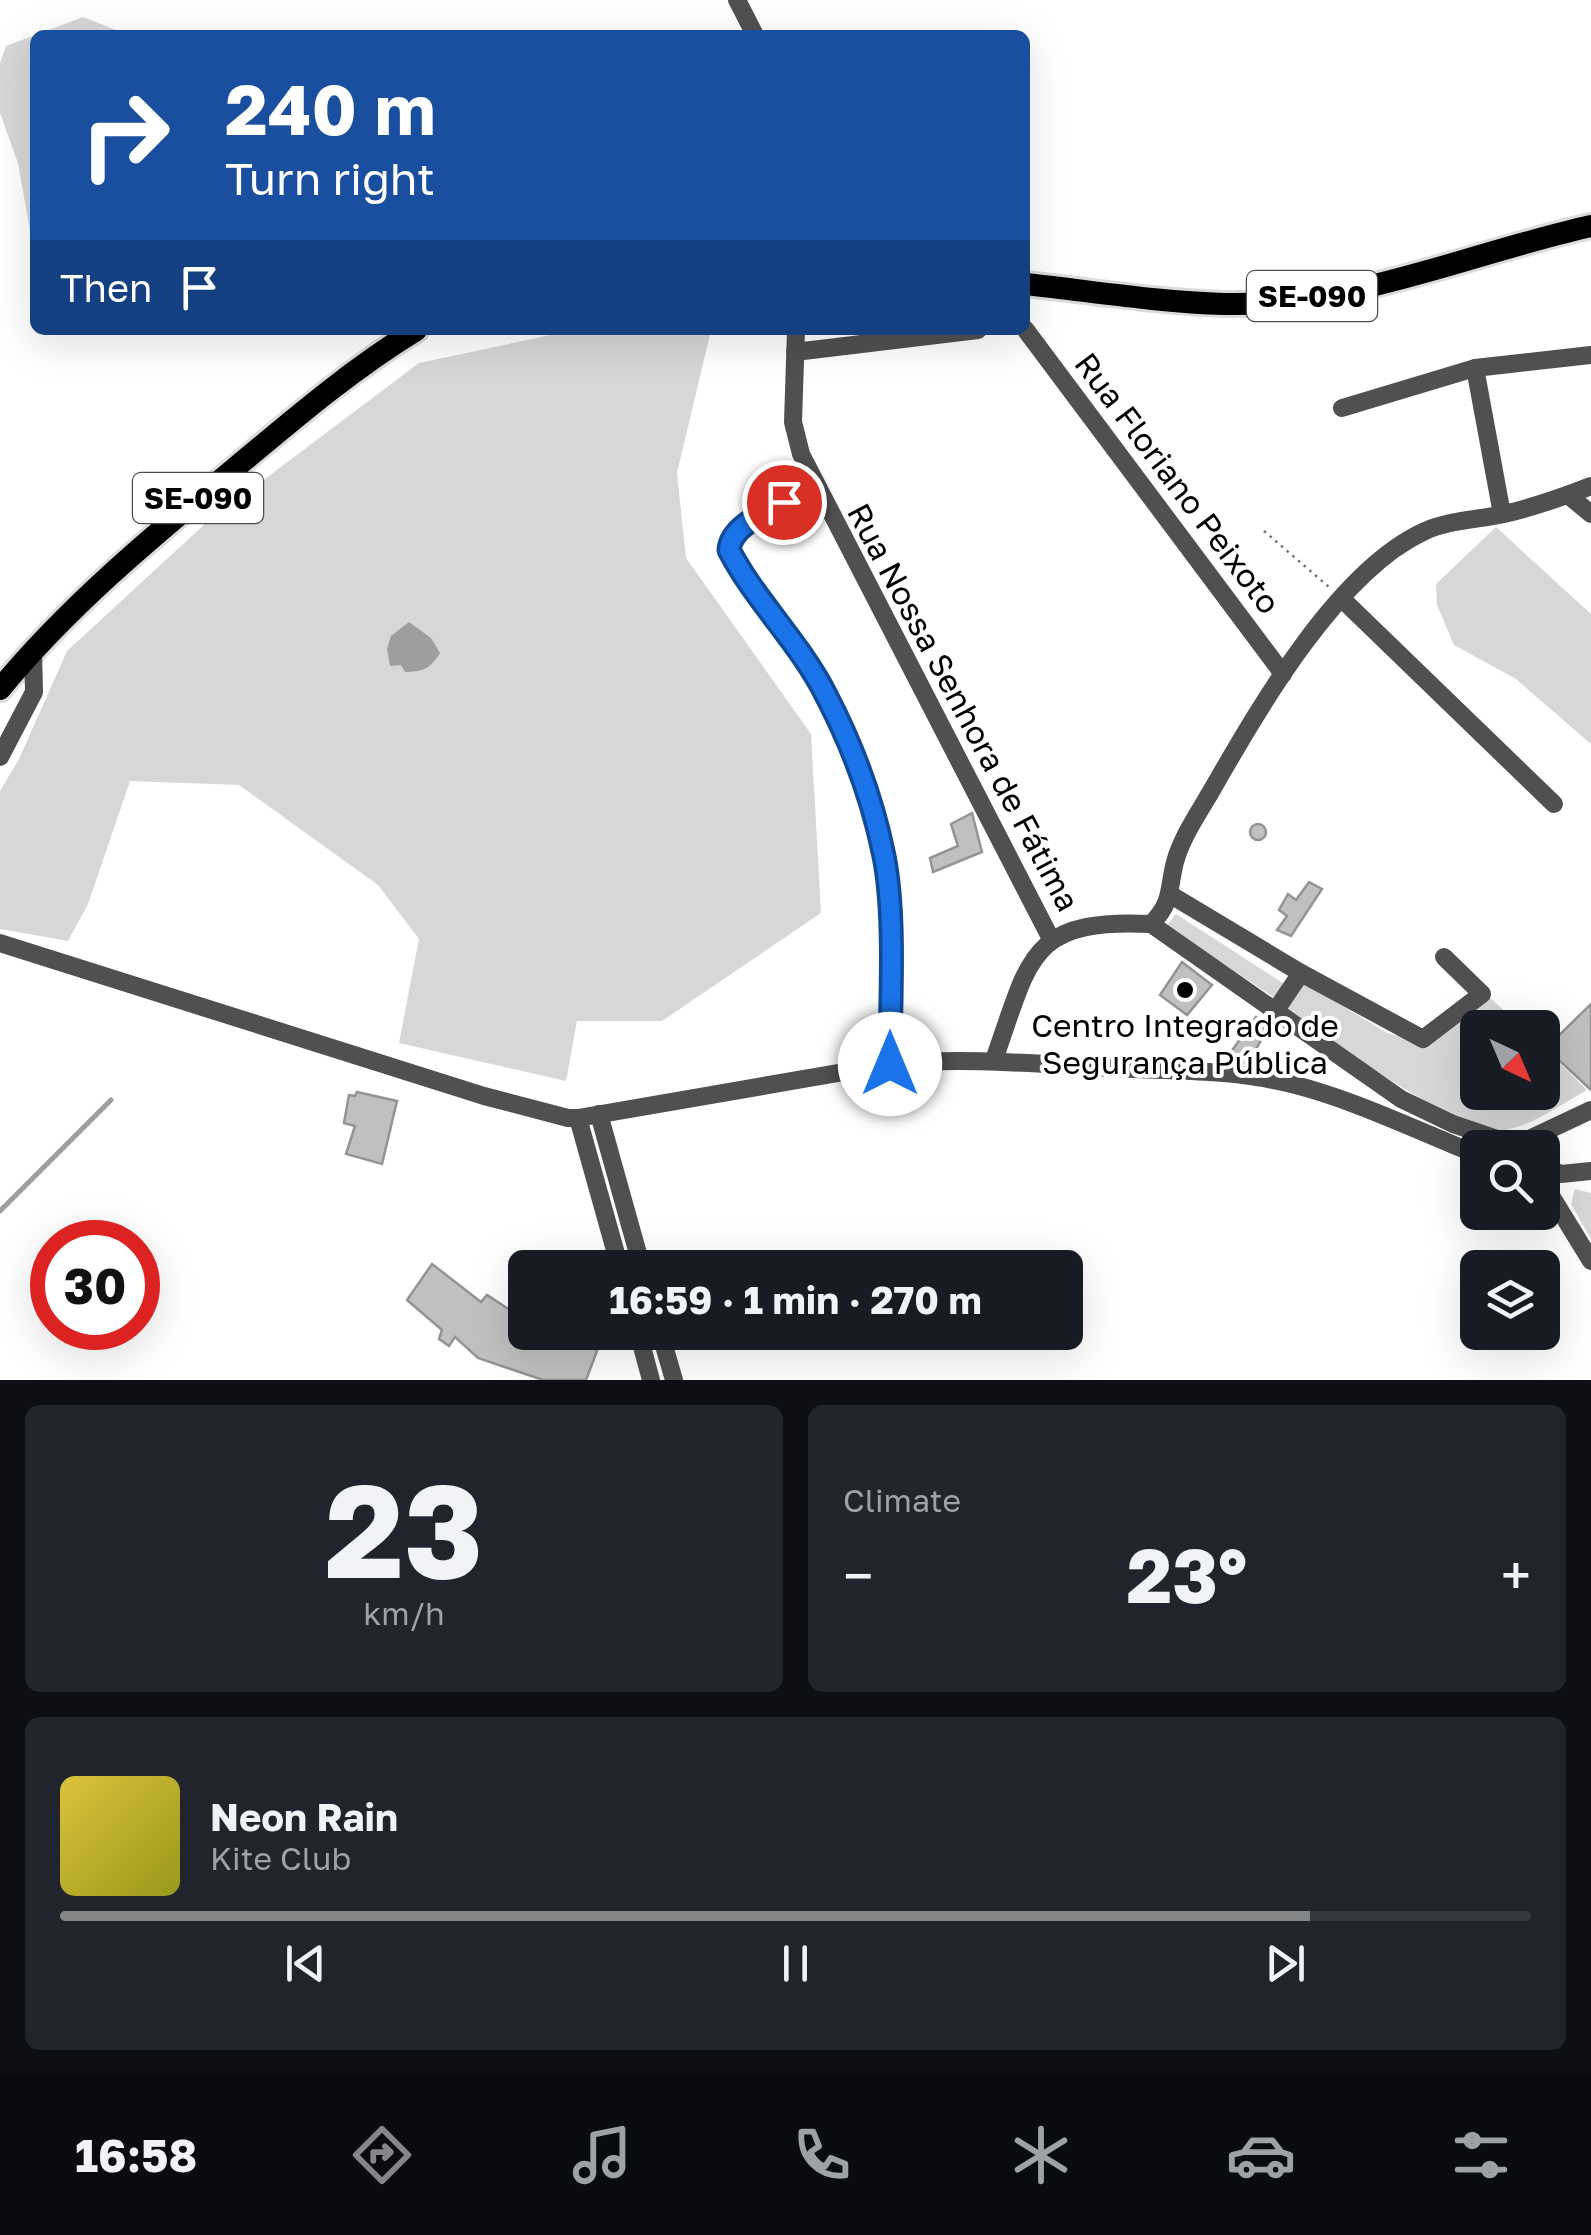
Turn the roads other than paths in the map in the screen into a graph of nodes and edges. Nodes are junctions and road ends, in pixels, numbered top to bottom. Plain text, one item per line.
1 (737, 0) edge
2 (752, 30) edge
3 (1591, 226) edge
4 (1030, 284) edge
5 (408, 335) edge
6 (796, 335) edge
7 (936, 335) edge
8 (1029, 335) edge
9 (795, 352) junction
10 (1591, 355) edge
11 (1475, 368) junction
12 (1342, 408) dead end
13 (814, 485) junction
14 (1591, 486) edge
15 (1568, 495) junction
16 (1502, 514) junction
17 (1591, 514) edge
18 (1341, 598) junction
19 (32, 650) junction
20 (1283, 674) junction
21 (0, 689) edge
22 (0, 758) edge
23 (1554, 804) dead end
24 (1171, 896) junction
25 (1151, 924) junction
26 (1051, 939) junction
27 (0, 944) edge
28 (1444, 956) dead end
29 (1301, 973) junction
30 (1276, 1010) junction
31 (994, 1060) junction
32 (890, 1064) junction
33 (1591, 1110) edge
34 (599, 1114) junction
35 (578, 1118) junction
36 (1471, 1130) edge
37 (1555, 1130) edge
38 (1460, 1148) edge
39 (1591, 1170) edge
40 (1560, 1174) joint
41 (1591, 1187) edge
42 (1560, 1213) edge
43 (615, 1250) edge
44 (637, 1250) edge
45 (1591, 1261) edge
46 (643, 1350) edge
47 (665, 1350) edge
48 (651, 1380) edge
49 (674, 1380) edge

1 - 2 street
3 - 4 main road, SE-090
5 - 19 main road, SE-090
6 - 9 street, Rua Nossa Senhora de Fátima
7 - 9 street
8 - 20 street, Rua Floriano Peixoto
9 - 13 street, Rua Nossa Senhora de Fátima
10 - 11 street
11 - 12 street
11 - 16 street
13 - 26 street, Rua Nossa Senhora de Fátima
13 - 32 street
14 - 15 street
15 - 16 street
15 - 17 street
16 - 18 street
18 - 20 street
18 - 23 street
19 - 21 main road, SE-090
19 - 22 street
20 - 24 street
24 - 25 street
24 - 29 street
25 - 26 street
25 - 30 street
26 - 31 street
27 - 35 street
28 - 29 street
29 - 30 street
30 - 36 street
31 - 32 street
31 - 38 street
32 - 34 street
33 - 37 street
34 - 35 street
34 - 44 street
35 - 43 street
39 - 40 street
40 - 41 street
42 - 45 street
46 - 48 street
47 - 49 street

